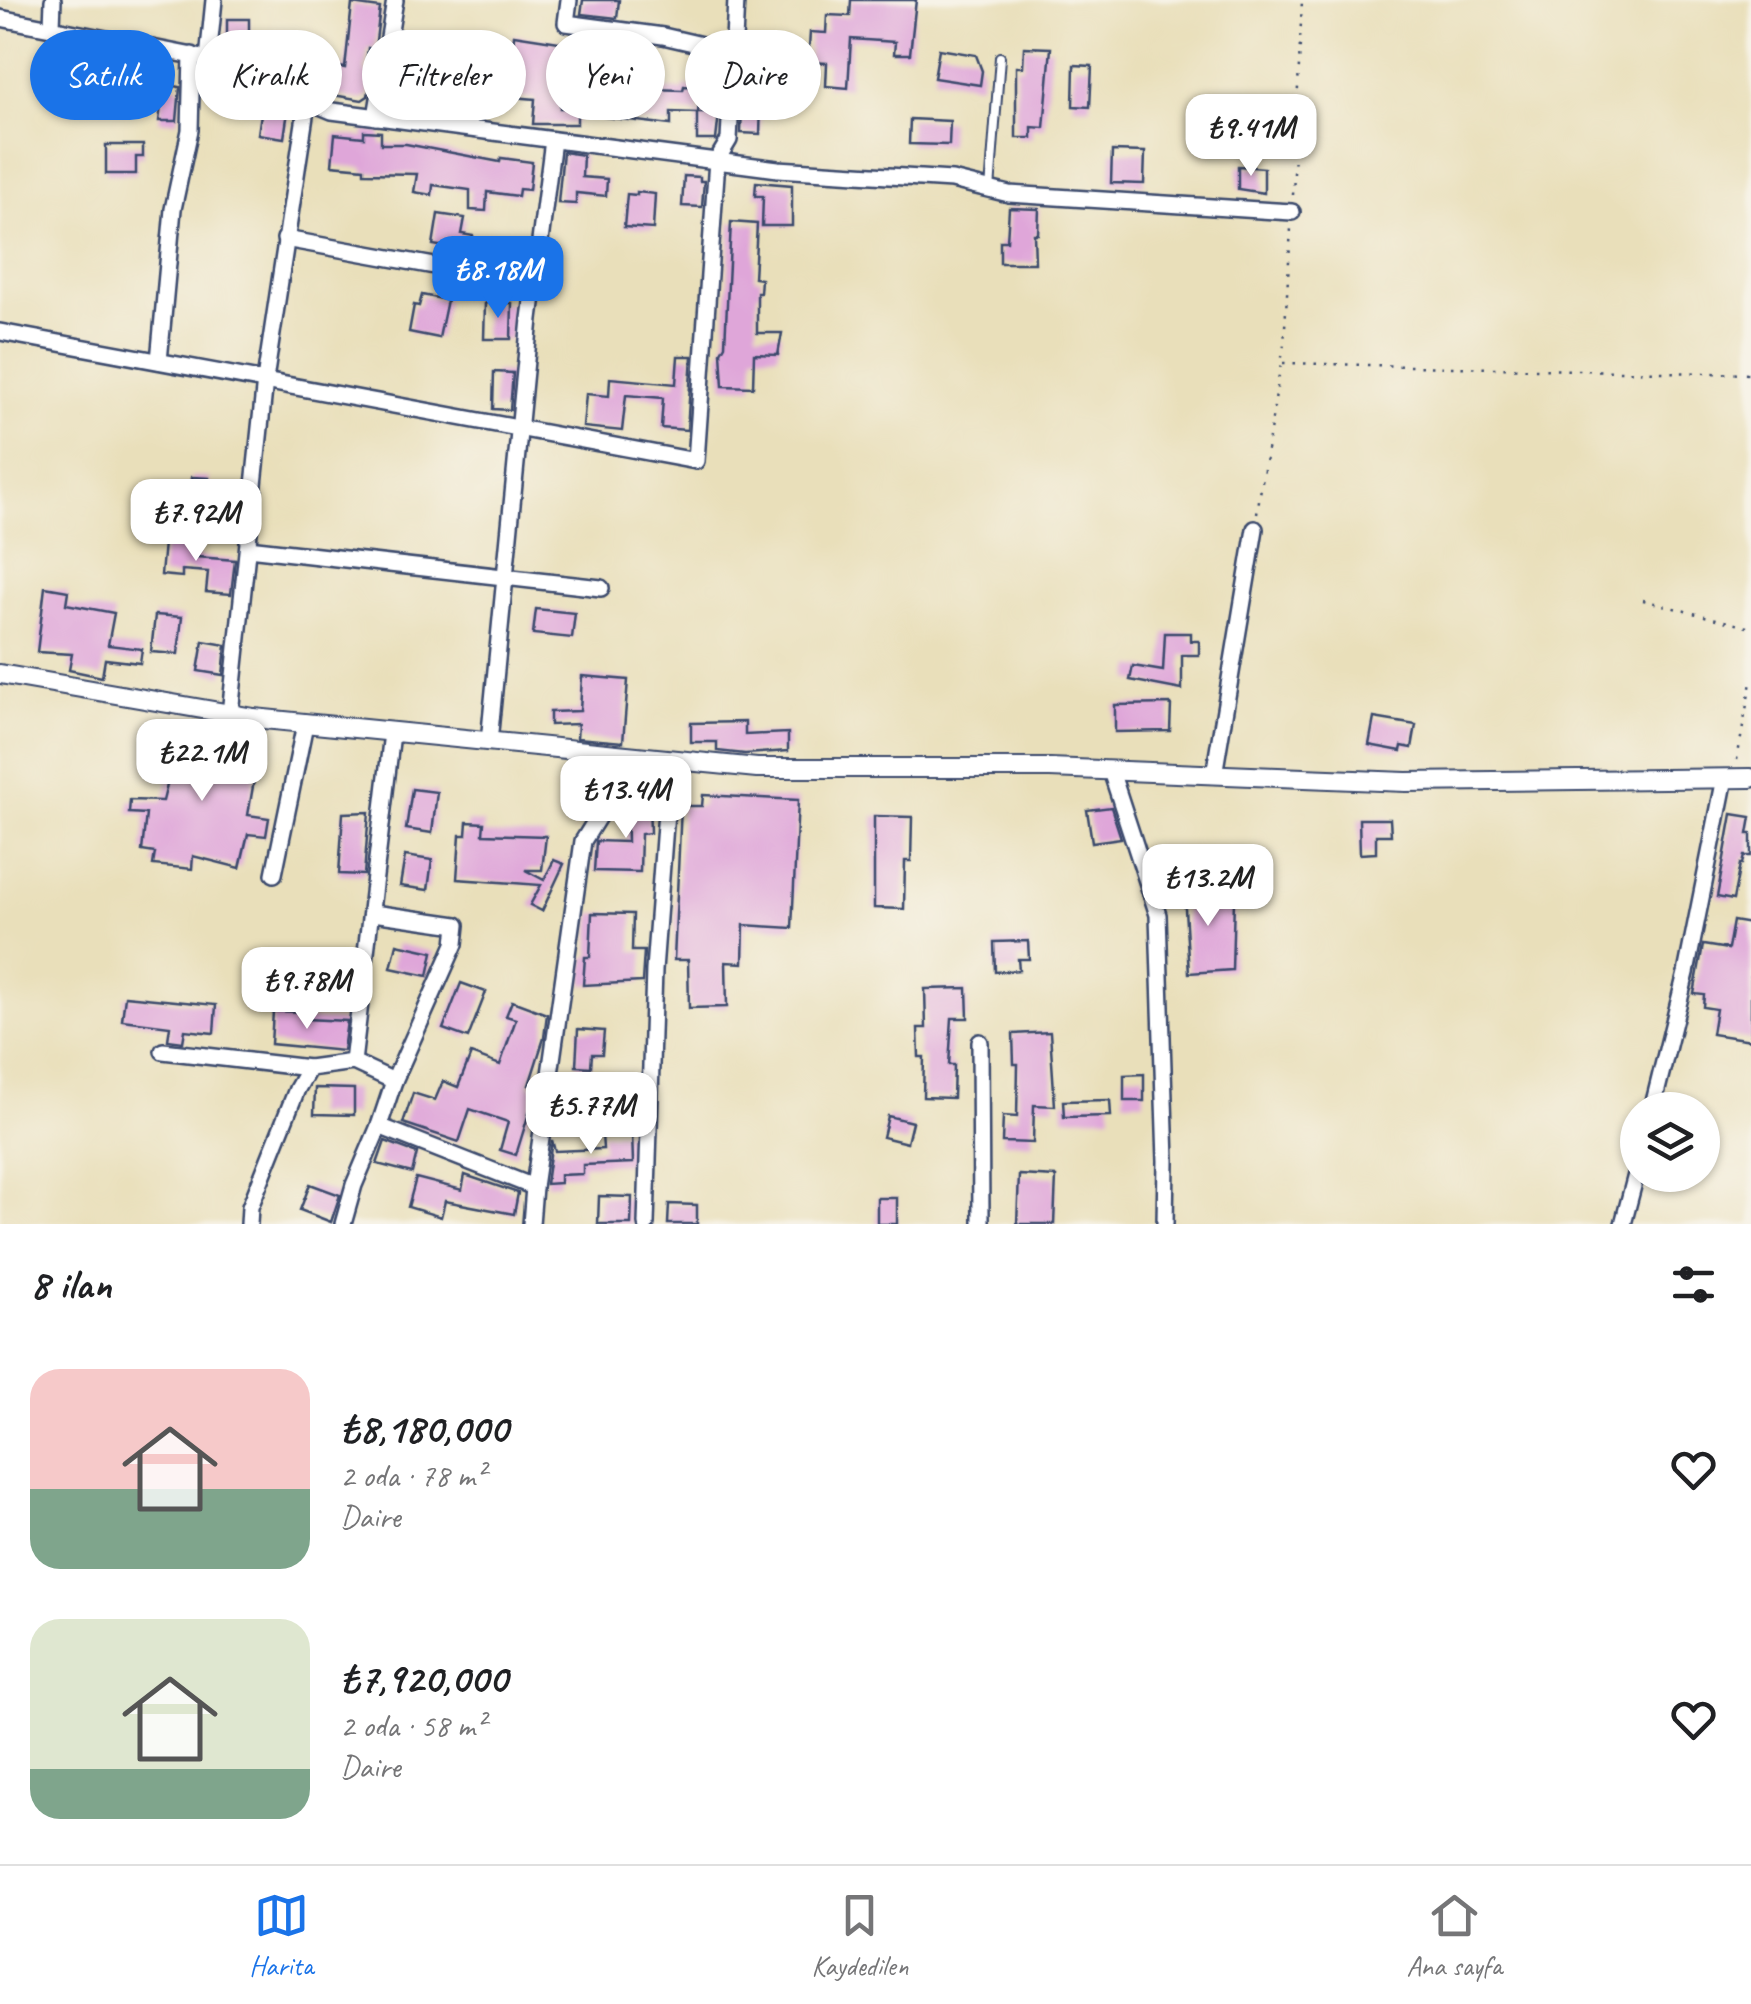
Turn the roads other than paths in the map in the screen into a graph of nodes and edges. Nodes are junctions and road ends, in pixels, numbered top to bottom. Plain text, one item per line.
1 (52, 0) edge
2 (214, 0) edge
3 (395, 0) edge
4 (569, 0) edge
5 (736, 0) edge
6 (0, 18) edge
7 (52, 26) junction
8 (207, 30) edge
9 (390, 30) edge
10 (734, 30) edge
11 (685, 41) edge
12 (195, 56) edge
13 (1000, 57) dead end
14 (195, 94) edge
15 (304, 120) edge
16 (406, 120) edge
17 (730, 120) edge
18 (553, 140) junction
19 (717, 160) junction
20 (990, 190) junction
21 (1292, 212) road end
22 (285, 239) junction
23 (534, 284) junction
24 (0, 332) edge
25 (159, 360) junction
26 (266, 380) junction
27 (519, 427) junction
28 (1254, 529) road end
29 (248, 548) junction
30 (503, 576) junction
31 (600, 588) dead end
32 (0, 674) edge
33 (230, 714) junction
34 (306, 724) junction
35 (392, 733) junction
36 (489, 742) junction
37 (620, 755) junction
38 (670, 760) junction
39 (1111, 771) junction
40 (1214, 774) junction
41 (1736, 778) edge
42 (274, 874) dead end
43 (372, 913) junction
44 (980, 1042) dead end
45 (162, 1051) dead end
46 (353, 1062) junction
47 (309, 1068) junction
48 (394, 1081) junction
49 (1656, 1092) edge
50 (378, 1126) junction
51 (534, 1187) junction
52 (1632, 1192) edge
53 (249, 1224) edge
54 (344, 1224) edge
55 (531, 1224) edge
56 (646, 1224) edge
57 (981, 1224) edge
58 (1165, 1224) edge
59 (1624, 1224) edge

1 - 7 street
2 - 8 street
3 - 9 street
4 - 11 street
5 - 10 street
6 - 7 street
7 - 12 street
13 - 20 lane
14 - 25 street
15 - 22 street
16 - 18 street
17 - 19 street
18 - 19 street
18 - 23 street
19 - 20 street
19 - 27 street
20 - 21 street
22 - 23 street
22 - 26 street
23 - 27 street
24 - 25 street
25 - 26 street
26 - 27 street
26 - 29 street
27 - 30 street
28 - 40 street
29 - 30 street
29 - 33 street
30 - 31 street
30 - 36 street
32 - 33 street
33 - 34 street
34 - 35 street
34 - 42 street
35 - 36 street
35 - 43 street
36 - 37 street
37 - 38 street
37 - 51 street
38 - 39 street
38 - 56 street
39 - 40 street
39 - 58 street
40 - 41 street
41 - 49 street
43 - 46 street
43 - 48 street
44 - 57 street
45 - 47 street
46 - 47 street
46 - 48 street
47 - 53 street
48 - 50 street
50 - 51 street
50 - 54 street
51 - 55 street
52 - 59 street

